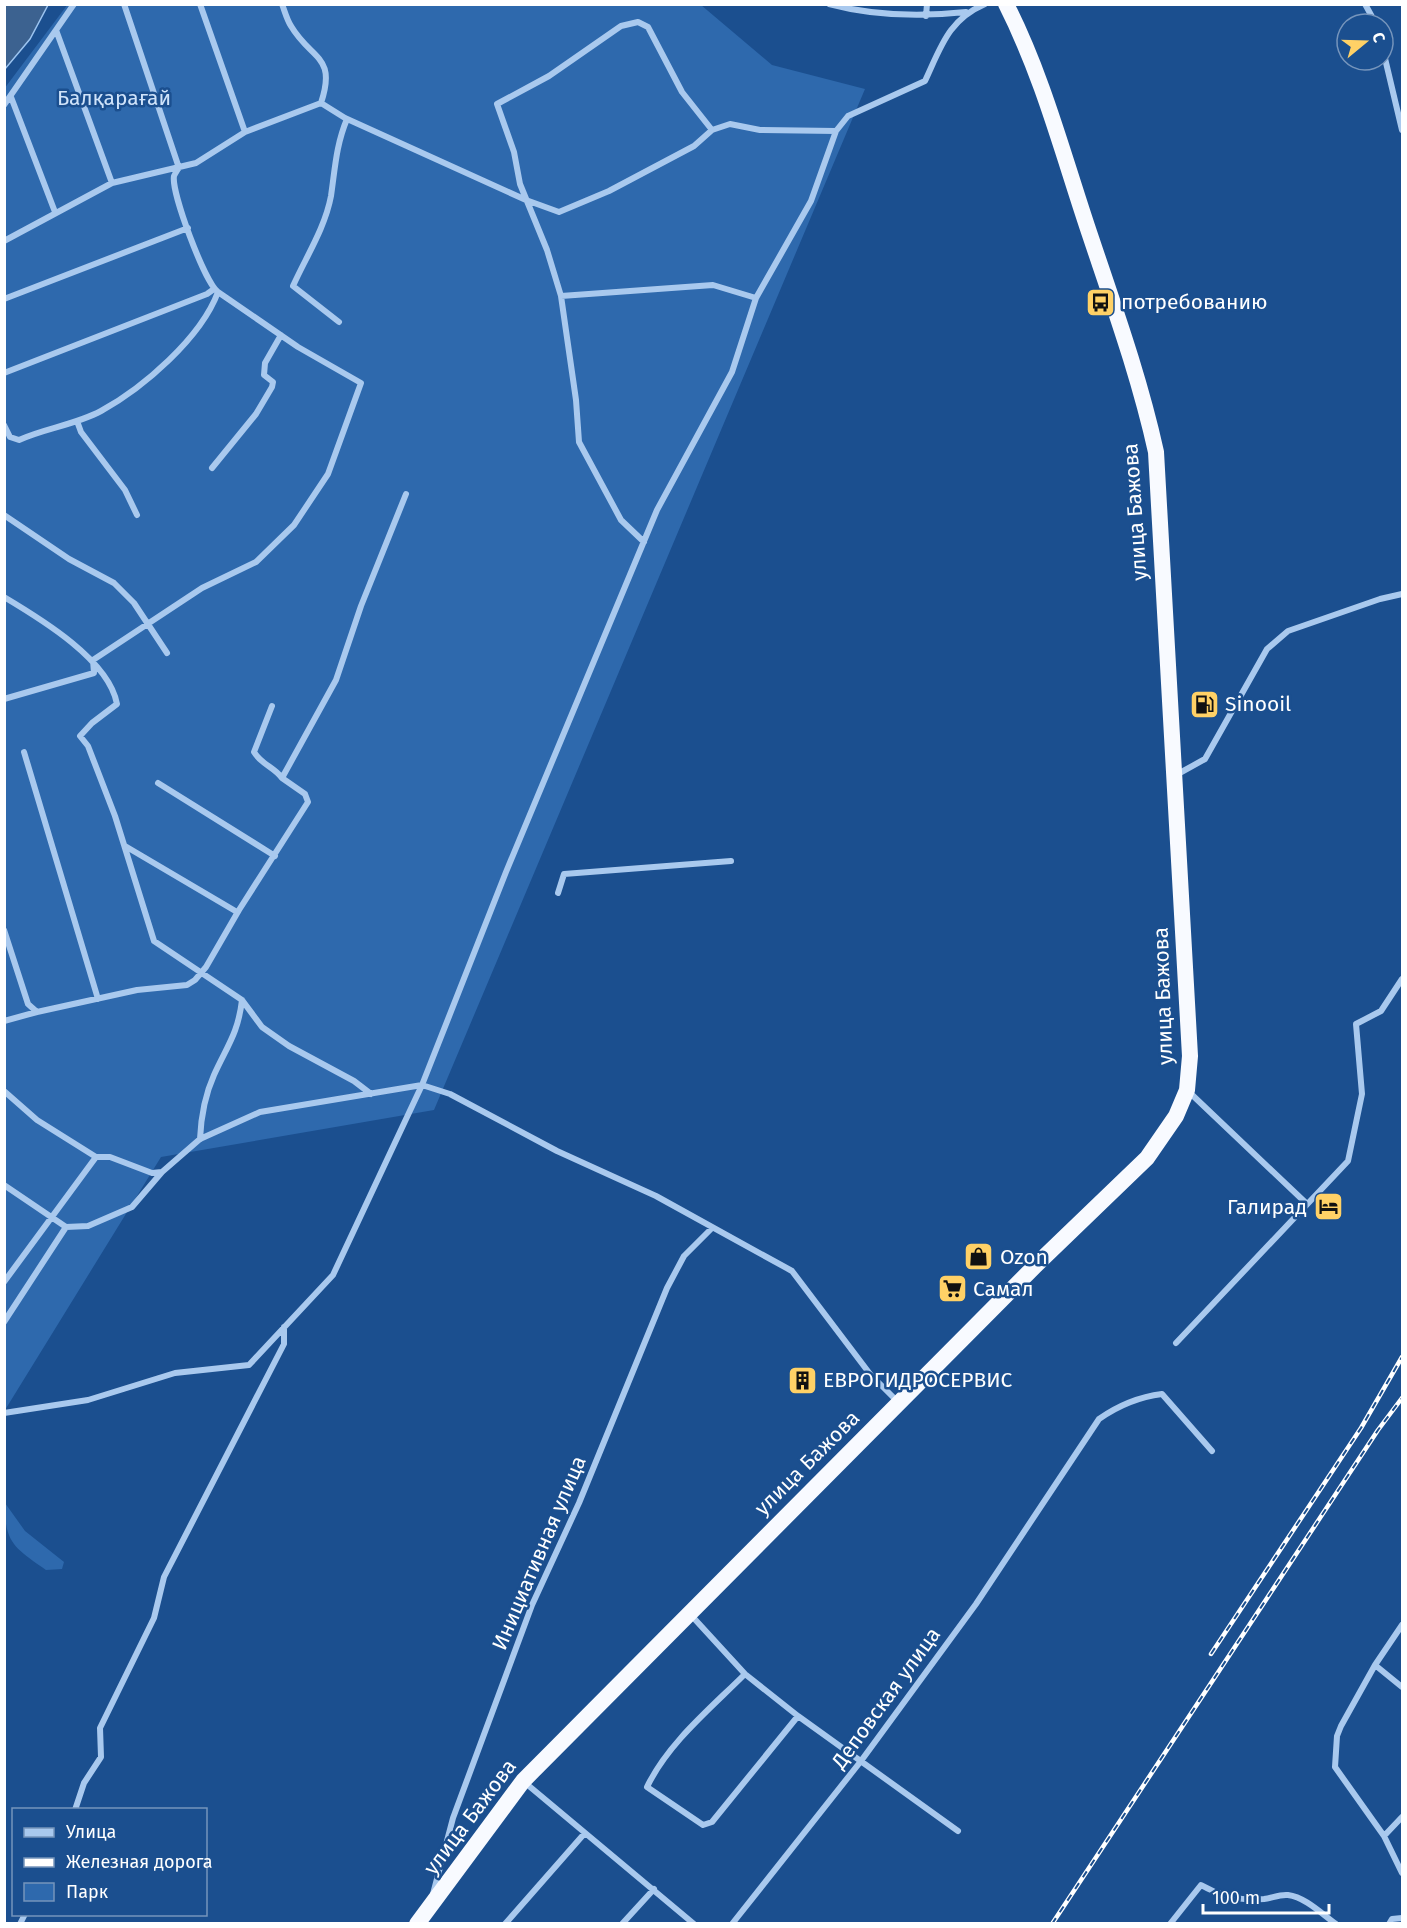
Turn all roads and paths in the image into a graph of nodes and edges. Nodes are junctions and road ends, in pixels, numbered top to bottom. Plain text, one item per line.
1 (74, 4) edge
2 (124, 4) edge
3 (201, 4) edge
4 (282, 4) edge
5 (829, 4) edge
6 (927, 4) edge
7 (985, 4) edge
8 (1006, 4) edge
9 (966, 12) junction
10 (926, 16) junction
11 (56, 30) junction
12 (1388, 72) edge
13 (11, 97) junction
14 (321, 103) junction
15 (4, 105) edge
16 (347, 119) junction
17 (712, 130) junction
18 (1402, 130) edge
19 (836, 131) junction
20 (244, 132) junction
21 (179, 168) junction
22 (112, 183) junction
23 (526, 200) junction
24 (55, 212) junction
25 (188, 228) junction
26 (4, 241) edge
27 (216, 291) junction
28 (561, 296) junction
29 (756, 298) junction
30 (4, 299) edge
31 (339, 322) dead end
32 (280, 335) junction
33 (4, 374) edge
34 (77, 421) junction
35 (4, 425) edge
36 (212, 468) dead end
37 (406, 494) dead end
38 (4, 515) edge
39 (137, 515) dead end
40 (644, 542) junction
41 (1402, 594) edge
42 (4, 597) edge
43 (149, 625) junction
44 (167, 654) dead end
45 (93, 660) junction
46 (4, 699) edge
47 (272, 706) dead end
48 (24, 752) dead end
49 (1173, 777) junction
50 (282, 778) junction
51 (158, 783) dead end
52 (125, 846) junction
53 (275, 856) junction
54 (731, 861) dead end
55 (558, 893) dead end
56 (237, 912) junction
57 (4, 930) edge
58 (201, 974) junction
59 (1402, 979) edge
60 (98, 999) junction
61 (242, 1000) junction
62 (37, 1012) junction
63 (4, 1021) edge
64 (422, 1085) junction
65 (1187, 1090) junction
66 (4, 1091) edge
67 (371, 1094) junction
68 (200, 1139) junction
69 (96, 1157) junction
70 (162, 1172) junction
71 (4, 1185) edge
72 (1307, 1204) junction
73 (51, 1216) junction
74 (66, 1227) junction
75 (712, 1228) junction
76 (4, 1267) edge
77 (12, 1271) junction
78 (4, 1282) edge
79 (4, 1322) edge
80 (284, 1327) junction
81 (1176, 1343) dead end
82 (899, 1403) junction
83 (4, 1413) edge
84 (1212, 1451) dead end
85 (690, 1614) junction
86 (1402, 1625) edge
87 (1375, 1665) junction
88 (745, 1674) junction
89 (1402, 1687) edge
90 (798, 1716) junction
91 (861, 1761) junction
92 (523, 1781) junction
93 (75, 1808) edge
94 (1402, 1817) edge
95 (958, 1831) dead end
96 (584, 1834) junction
97 (1384, 1836) junction
98 (1402, 1873) edge
99 (654, 1889) junction
100 (429, 1909) junction
101 (1402, 1918) edge
102 (417, 1923) edge
103 (506, 1923) edge
104 (622, 1923) edge
105 (694, 1923) edge
106 (732, 1923) edge
107 (1170, 1923) edge
108 (1336, 1923) edge
109 (1389, 1923) edge

1 - 11 street
2 - 21 street
3 - 20 street
4 - 14 street
5 - 10 street
6 - 10 street
7 - 9 street
8 - 49 highway, улица Бажова
9 - 10 street
9 - 19 street
11 - 13 street
11 - 22 street
12 - 18 street
13 - 15 street
13 - 24 street
14 - 16 street
14 - 20 street
16 - 23 street
16 - 31 street
17 - 19 street
17 - 23 street
17 - 23 street
19 - 29 street
20 - 21 street
21 - 22 street
21 - 25 street
22 - 24 street
23 - 28 street
24 - 26 street
25 - 27 street
25 - 30 street
27 - 32 street
27 - 33 street
27 - 34 street
28 - 29 street
28 - 40 street
29 - 40 street
32 - 36 street
32 - 43 street
34 - 35 street
34 - 39 street
37 - 50 street
38 - 43 street
40 - 64 street
41 - 49 street
42 - 45 street
43 - 44 street
43 - 45 street
45 - 46 street
45 - 52 street
47 - 50 street
48 - 60 street
49 - 65 highway, улица Бажова
50 - 53 street
51 - 53 street
52 - 56 street
52 - 58 street
53 - 56 street
54 - 55 street
56 - 58 street
57 - 62 street
58 - 60 street
58 - 61 street
59 - 72 street
60 - 62 street
61 - 67 street
61 - 68 street
62 - 63 street
64 - 67 street
64 - 75 street
64 - 80 street
65 - 72 street
65 - 82 highway, улица Бажова
66 - 69 street
67 - 68 street
68 - 70 street
69 - 70 street
69 - 73 street
70 - 74 street
71 - 73 street
72 - 81 street
73 - 74 street
73 - 77 street
74 - 79 street
75 - 82 street
75 - 100 street, Инициативная улица
76 - 77 street
77 - 78 street
80 - 83 street
80 - 93 street
82 - 85 highway, улица Бажова
84 - 91 street, Деповская улица
85 - 88 street
85 - 92 highway, улица Бажова
86 - 87 street
87 - 89 street
87 - 97 street
88 - 90 street
88 - 90 street
90 - 91 street
91 - 95 street
91 - 106 street, Деповская улица
92 - 96 street
92 - 100 highway, улица Бажова
94 - 97 street
96 - 99 street
96 - 103 street
97 - 98 street
99 - 104 street
99 - 105 street
100 - 102 highway, улица Бажова
101 - 109 street
107 - 108 street

